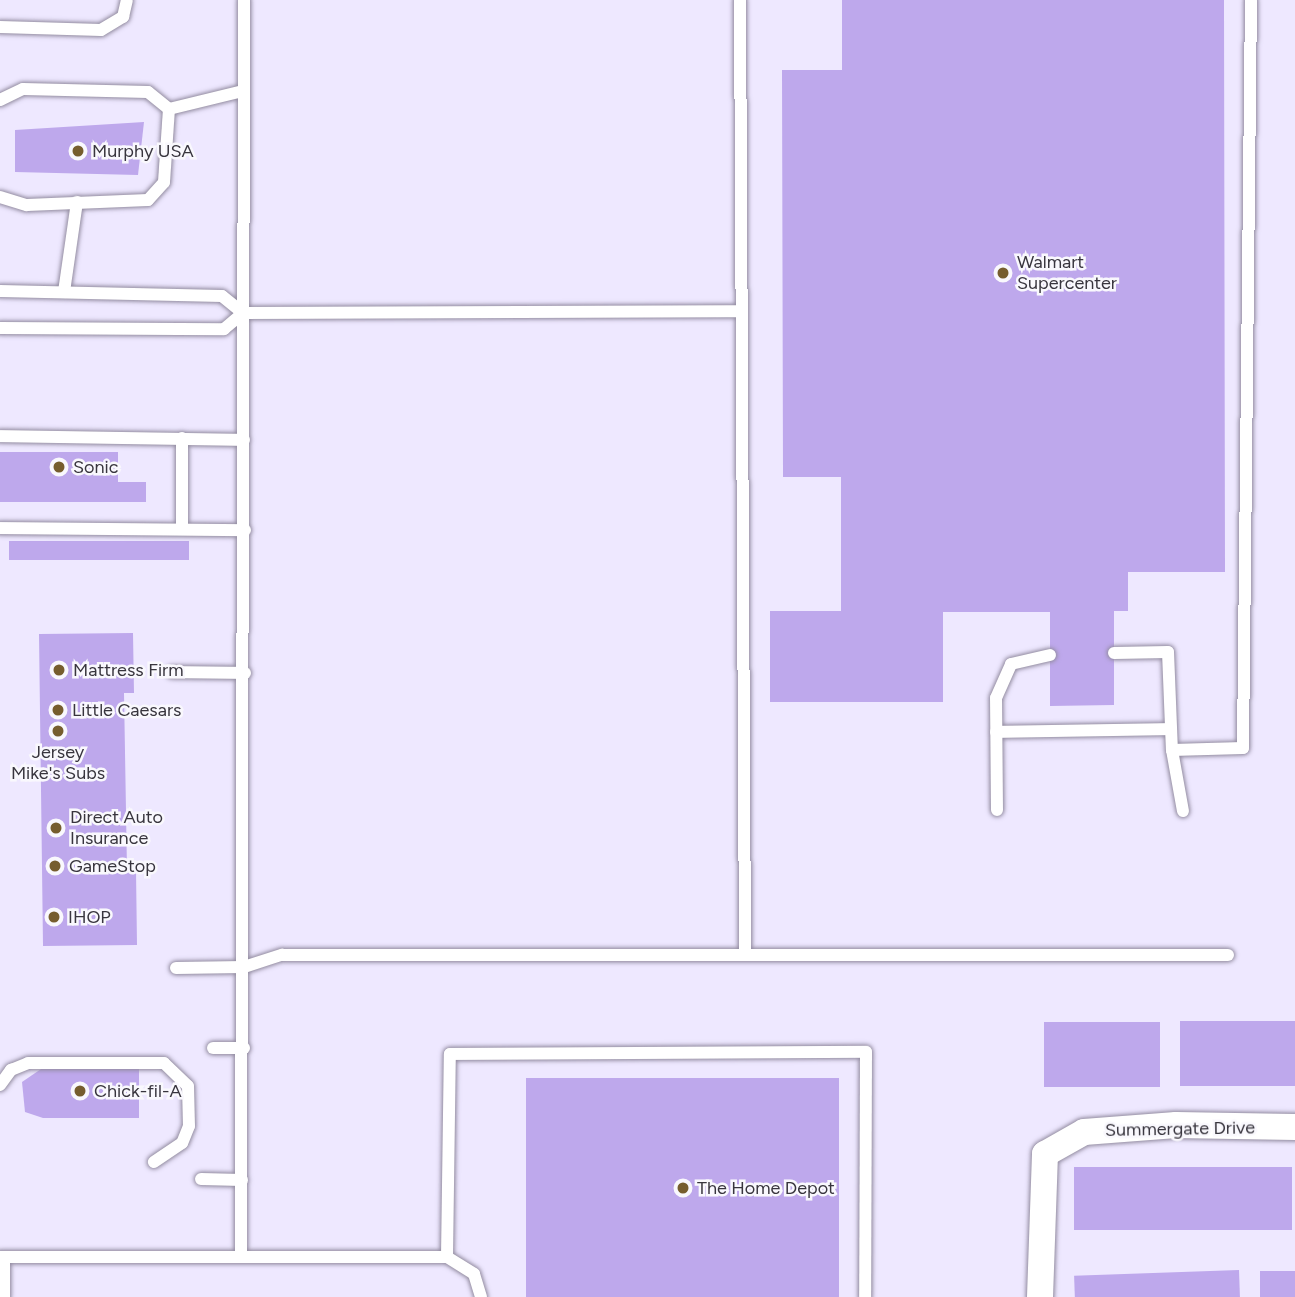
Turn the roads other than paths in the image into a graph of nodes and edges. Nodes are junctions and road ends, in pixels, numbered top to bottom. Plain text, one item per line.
1 (127, 0) edge
2 (244, 0) edge
3 (740, 0) edge
4 (1251, 0) edge
5 (0, 27) edge
6 (243, 91) junction
7 (0, 100) edge
8 (169, 108) junction
9 (0, 197) edge
10 (77, 202) junction
11 (0, 291) edge
12 (64, 292) junction
13 (741, 312) junction
14 (243, 313) junction
15 (0, 328) edge
16 (0, 436) edge
17 (182, 439) junction
18 (244, 440) junction
19 (0, 528) edge
20 (182, 529) junction
21 (244, 530) junction
22 (1114, 653) dead end
23 (1049, 655) dead end
24 (172, 672) dead end
25 (244, 673) junction
26 (1169, 729) junction
27 (996, 732) junction
28 (1172, 750) junction
29 (996, 810) dead end
30 (1183, 811) dead end
31 (745, 955) junction
32 (1228, 955) dead end
33 (244, 967) junction
34 (176, 968) dead end
35 (213, 1048) dead end
36 (244, 1048) junction
37 (0, 1085) edge
38 (1295, 1127) edge
39 (154, 1162) dead end
40 (201, 1179) dead end
41 (242, 1180) junction
42 (447, 1256) junction
43 (2, 1257) edge
44 (241, 1257) junction
45 (4, 1297) edge
46 (481, 1297) edge
47 (865, 1297) edge
48 (1040, 1297) edge

1 - 5 lane
2 - 6 lane
3 - 13 lane
4 - 28 lane
6 - 8 lane
6 - 14 lane
7 - 8 lane
8 - 10 lane
9 - 10 lane
10 - 12 lane
11 - 12 lane
12 - 14 lane
13 - 14 lane
13 - 31 lane
14 - 15 lane
14 - 18 lane
16 - 17 lane
17 - 18 lane
17 - 20 lane
18 - 21 lane
19 - 20 lane
20 - 21 lane
21 - 25 lane
22 - 26 lane
23 - 27 lane
24 - 25 lane
25 - 33 lane
26 - 27 lane
26 - 28 lane
27 - 29 lane
28 - 30 lane
31 - 32 lane
31 - 33 lane
33 - 34 lane
33 - 36 lane
35 - 36 lane
36 - 41 lane
37 - 39 lane
38 - 48 street, Summergate Drive
40 - 41 lane
41 - 44 lane
42 - 44 lane
42 - 46 lane
42 - 47 lane
43 - 44 lane
43 - 45 lane

